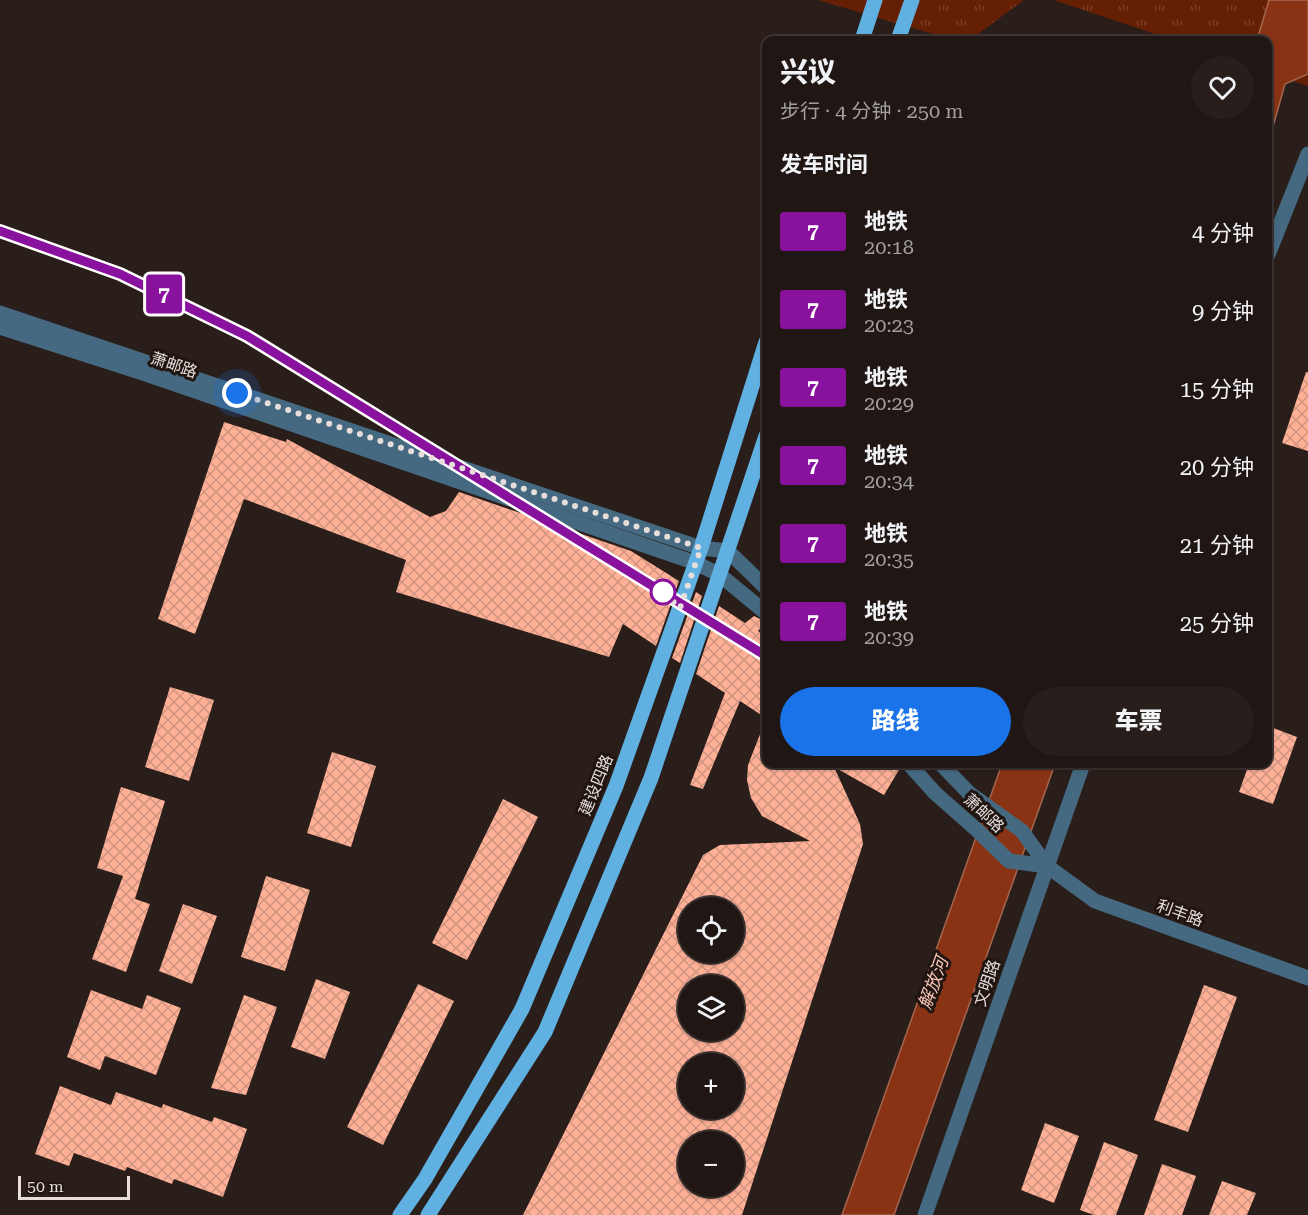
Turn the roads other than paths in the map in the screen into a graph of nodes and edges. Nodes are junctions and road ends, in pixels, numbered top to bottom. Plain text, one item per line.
1 (875, 0) edge
2 (912, 0) edge
3 (863, 36) edge
4 (899, 36) edge
5 (1308, 154) edge
6 (1272, 245) edge
7 (0, 313) edge
8 (0, 327) edge
9 (762, 355) edge
10 (762, 448) edge
11 (701, 548) junction
12 (728, 551) junction
13 (696, 563) junction
14 (720, 575) junction
15 (762, 584) edge
16 (762, 610) edge
17 (913, 768) edge
18 (945, 768) edge
19 (1082, 768) edge
20 (1047, 866) junction
21 (1308, 978) edge
22 (400, 1215) edge
23 (428, 1215) edge
24 (925, 1215) edge

1 - 3 main road
2 - 4 main road
5 - 6 street
7 - 11 street, 萧邮路
8 - 13 street, 萧邮路
9 - 11 main road, 建设四路
10 - 12 main road
11 - 12 street, 萧邮路
11 - 13 main road, 建设四路
12 - 14 main road
12 - 15 street
13 - 14 street, 萧邮路
13 - 22 main road, 建设四路
14 - 16 street, 萧邮路
14 - 23 main road
17 - 20 street, 萧邮路, bridge
18 - 20 street
19 - 20 street, 文明路
20 - 21 street, 利丰路
20 - 24 street, 文明路

